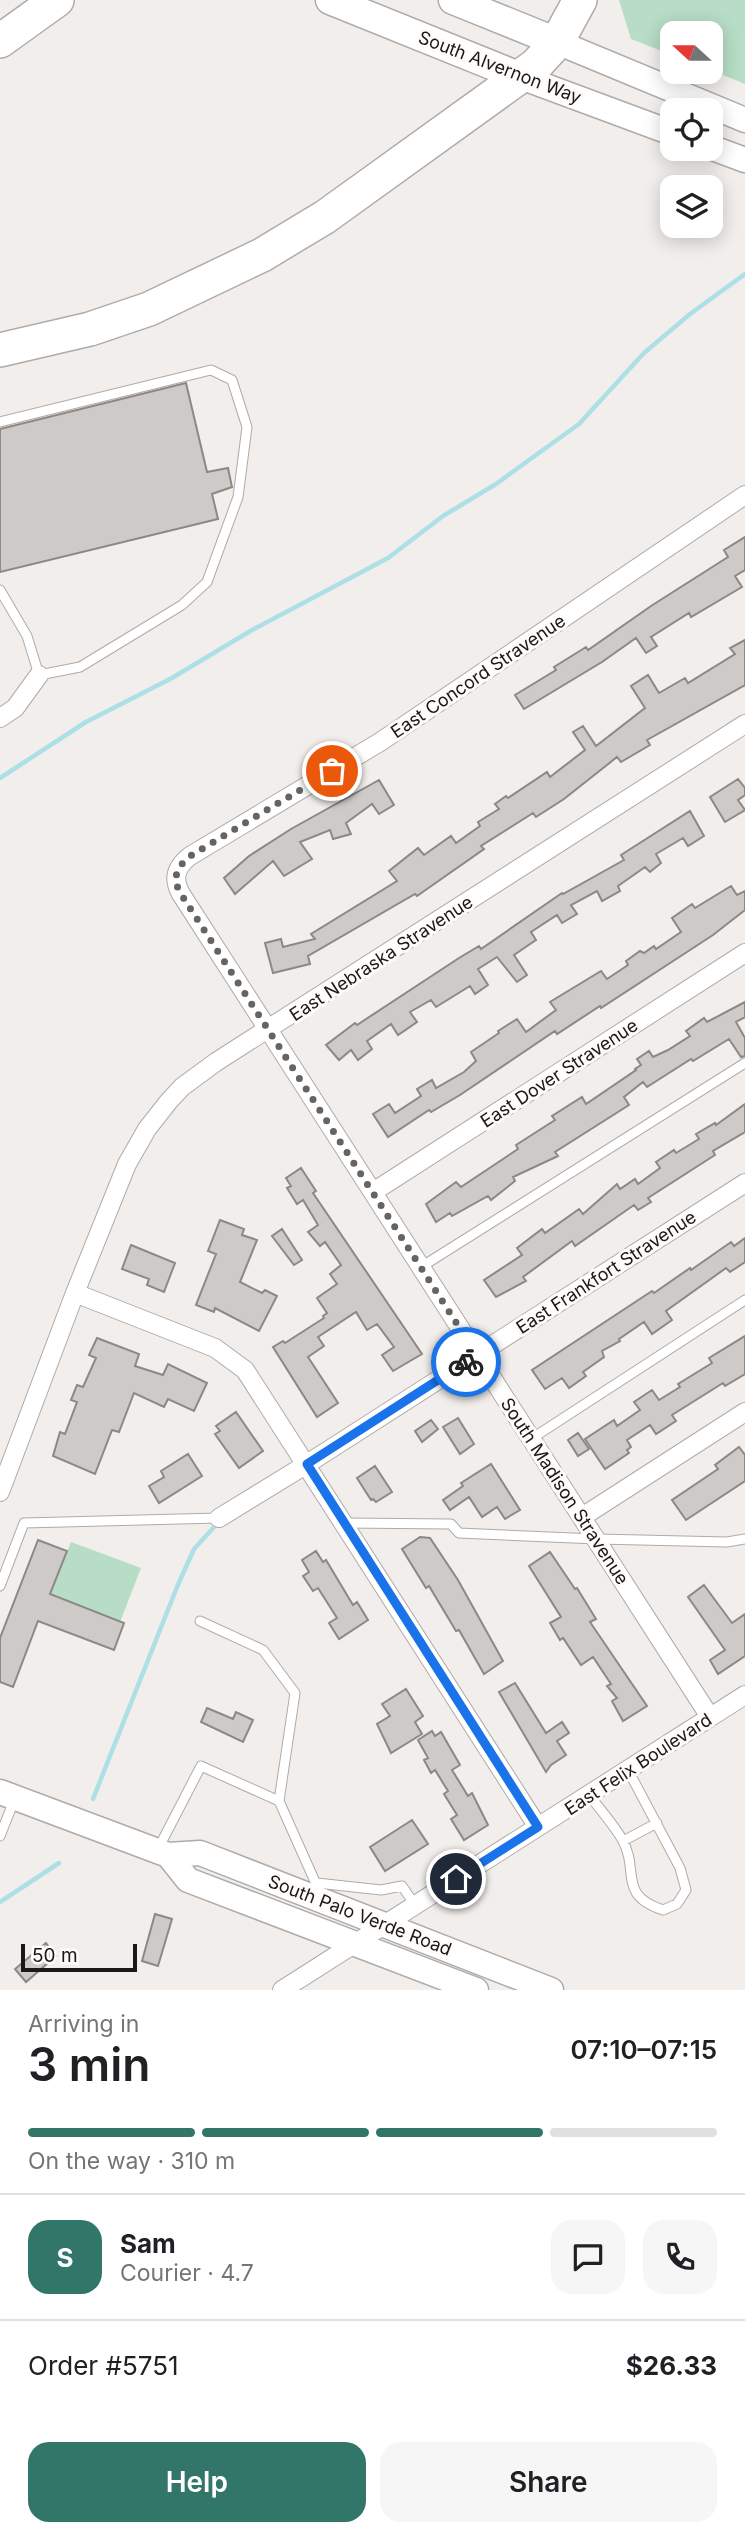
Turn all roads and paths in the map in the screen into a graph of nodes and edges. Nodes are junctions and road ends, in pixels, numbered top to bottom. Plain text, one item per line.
1 (57, 0) edge
2 (330, 0) edge
3 (453, 0) edge
4 (580, 0) edge
5 (0, 41) edge
6 (557, 42) junction
7 (522, 77) junction
8 (745, 120) edge
9 (660, 129) edge
10 (723, 152) edge
11 (745, 160) edge
12 (0, 350) edge
13 (0, 422) edge
14 (745, 495) edge
15 (0, 590) edge
16 (39, 674) junction
17 (0, 718) edge
18 (745, 724) edge
19 (176, 875) joint
20 (745, 953) edge
21 (269, 1030) junction
22 (745, 1063) edge
23 (745, 1183) edge
24 (373, 1192) junction
25 (421, 1267) junction
26 (75, 1293) junction
27 (745, 1300) edge
28 (477, 1355) junction
29 (745, 1412) edge
30 (531, 1439) junction
31 (307, 1464) junction
32 (1, 1484) edge
33 (582, 1517) junction
34 (219, 1518) joint
35 (345, 1523) junction
36 (597, 1539) junction
37 (745, 1539) edge
38 (0, 1586) edge
39 (200, 1621) dead end
40 (745, 1695) edge
41 (710, 1717) junction
42 (628, 1770) junction
43 (8, 1795) edge
44 (589, 1795) junction
45 (279, 1801) junction
46 (657, 1823) junction
47 (538, 1827) junction
48 (0, 1836) edge
49 (623, 1841) junction
50 (162, 1853) junction
51 (320, 1891) junction
52 (415, 1905) junction
53 (385, 1924) junction
54 (355, 1943) junction
55 (282, 1990) edge
56 (476, 1990) edge
57 (551, 1990) edge

1 - 5 highway
2 - 7 main road, South Alvernon Way
3 - 6 main road
4 - 6 highway
6 - 7 highway
6 - 8 main road
7 - 9 main road, South Alvernon Way
7 - 12 highway
10 - 11 main road
13 - 16 lane
14 - 19 street, East Concord Stravenue
15 - 16 lane
16 - 17 street
18 - 21 street, East Nebraska Stravenue
19 - 21 street, South Madison Stravenue
20 - 24 street, East Dover Stravenue
21 - 24 street, South Madison Stravenue
21 - 26 street, East Nebraska Stravenue
22 - 25 lane
23 - 28 street, East Frankfort Stravenue
24 - 25 street, South Madison Stravenue
25 - 28 street, South Madison Stravenue
26 - 31 street
26 - 32 street, East Nebraska Stravenue
27 - 30 lane
28 - 30 street, South Madison Stravenue
28 - 31 street, East Frankfort Stravenue
29 - 33 street
30 - 33 street, South Madison Stravenue
31 - 34 street, East Frankfort Stravenue
31 - 35 street
33 - 36 street, South Madison Stravenue
34 - 38 lane
35 - 36 lane
35 - 47 street
36 - 37 lane
36 - 41 street, South Madison Stravenue
39 - 45 lane
40 - 41 street, East Felix Boulevard
41 - 42 street, East Felix Boulevard
42 - 44 street, East Felix Boulevard
42 - 46 lane
43 - 48 lane
43 - 50 main road, South Palo Verde Road
44 - 47 street, East Felix Boulevard
44 - 49 lane
45 - 50 lane
45 - 51 lane
46 - 49 lane
46 - 49 lane
47 - 52 street, East Felix Boulevard
50 - 51 main road, South Palo Verde Road
50 - 54 main road, South Palo Verde Road
51 - 52 lane
51 - 53 main road, South Palo Verde Road
52 - 53 street, East Felix Boulevard
53 - 54 street, East Felix Boulevard
53 - 57 main road, South Palo Verde Road
54 - 55 street, East Felix Boulevard
54 - 56 main road, South Palo Verde Road

